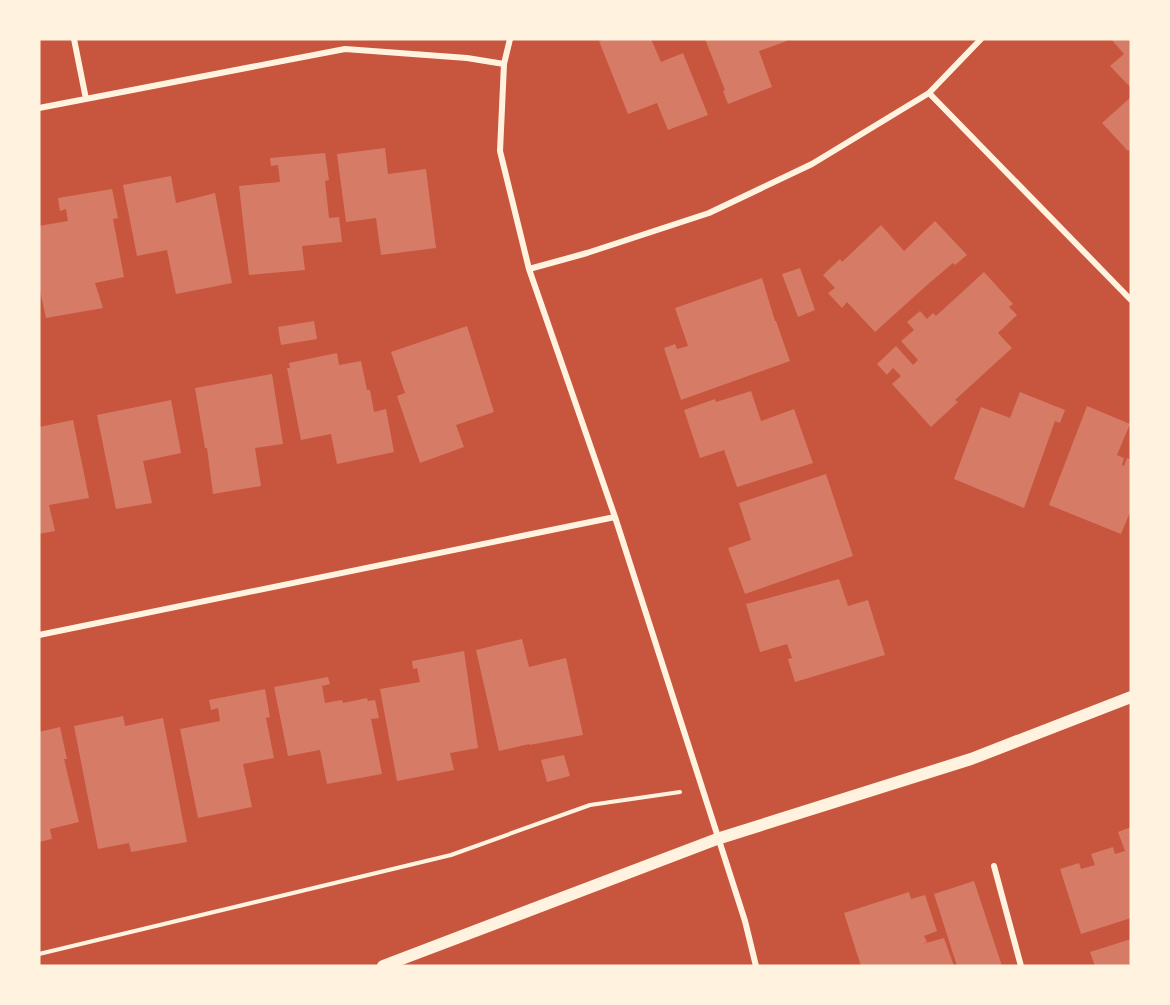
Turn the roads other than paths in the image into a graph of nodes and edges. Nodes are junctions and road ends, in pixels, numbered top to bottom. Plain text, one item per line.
1 (74, 39) edge
2 (510, 39) edge
3 (981, 39) edge
4 (504, 64) junction
5 (928, 93) junction
6 (86, 99) junction
7 (39, 108) edge
8 (529, 269) junction
9 (1131, 300) edge
10 (615, 516) junction
11 (39, 635) edge
12 (1131, 697) edge
13 (717, 839) junction
14 (994, 866) dead end
15 (383, 966) edge
16 (756, 966) edge
17 (1021, 966) edge

1 - 6 street
2 - 4 street
3 - 5 street
4 - 6 street
4 - 8 street
5 - 8 street
5 - 9 street
6 - 7 street
8 - 10 street
10 - 11 street
10 - 13 street
12 - 13 main road
13 - 15 main road
13 - 16 street
14 - 17 street

